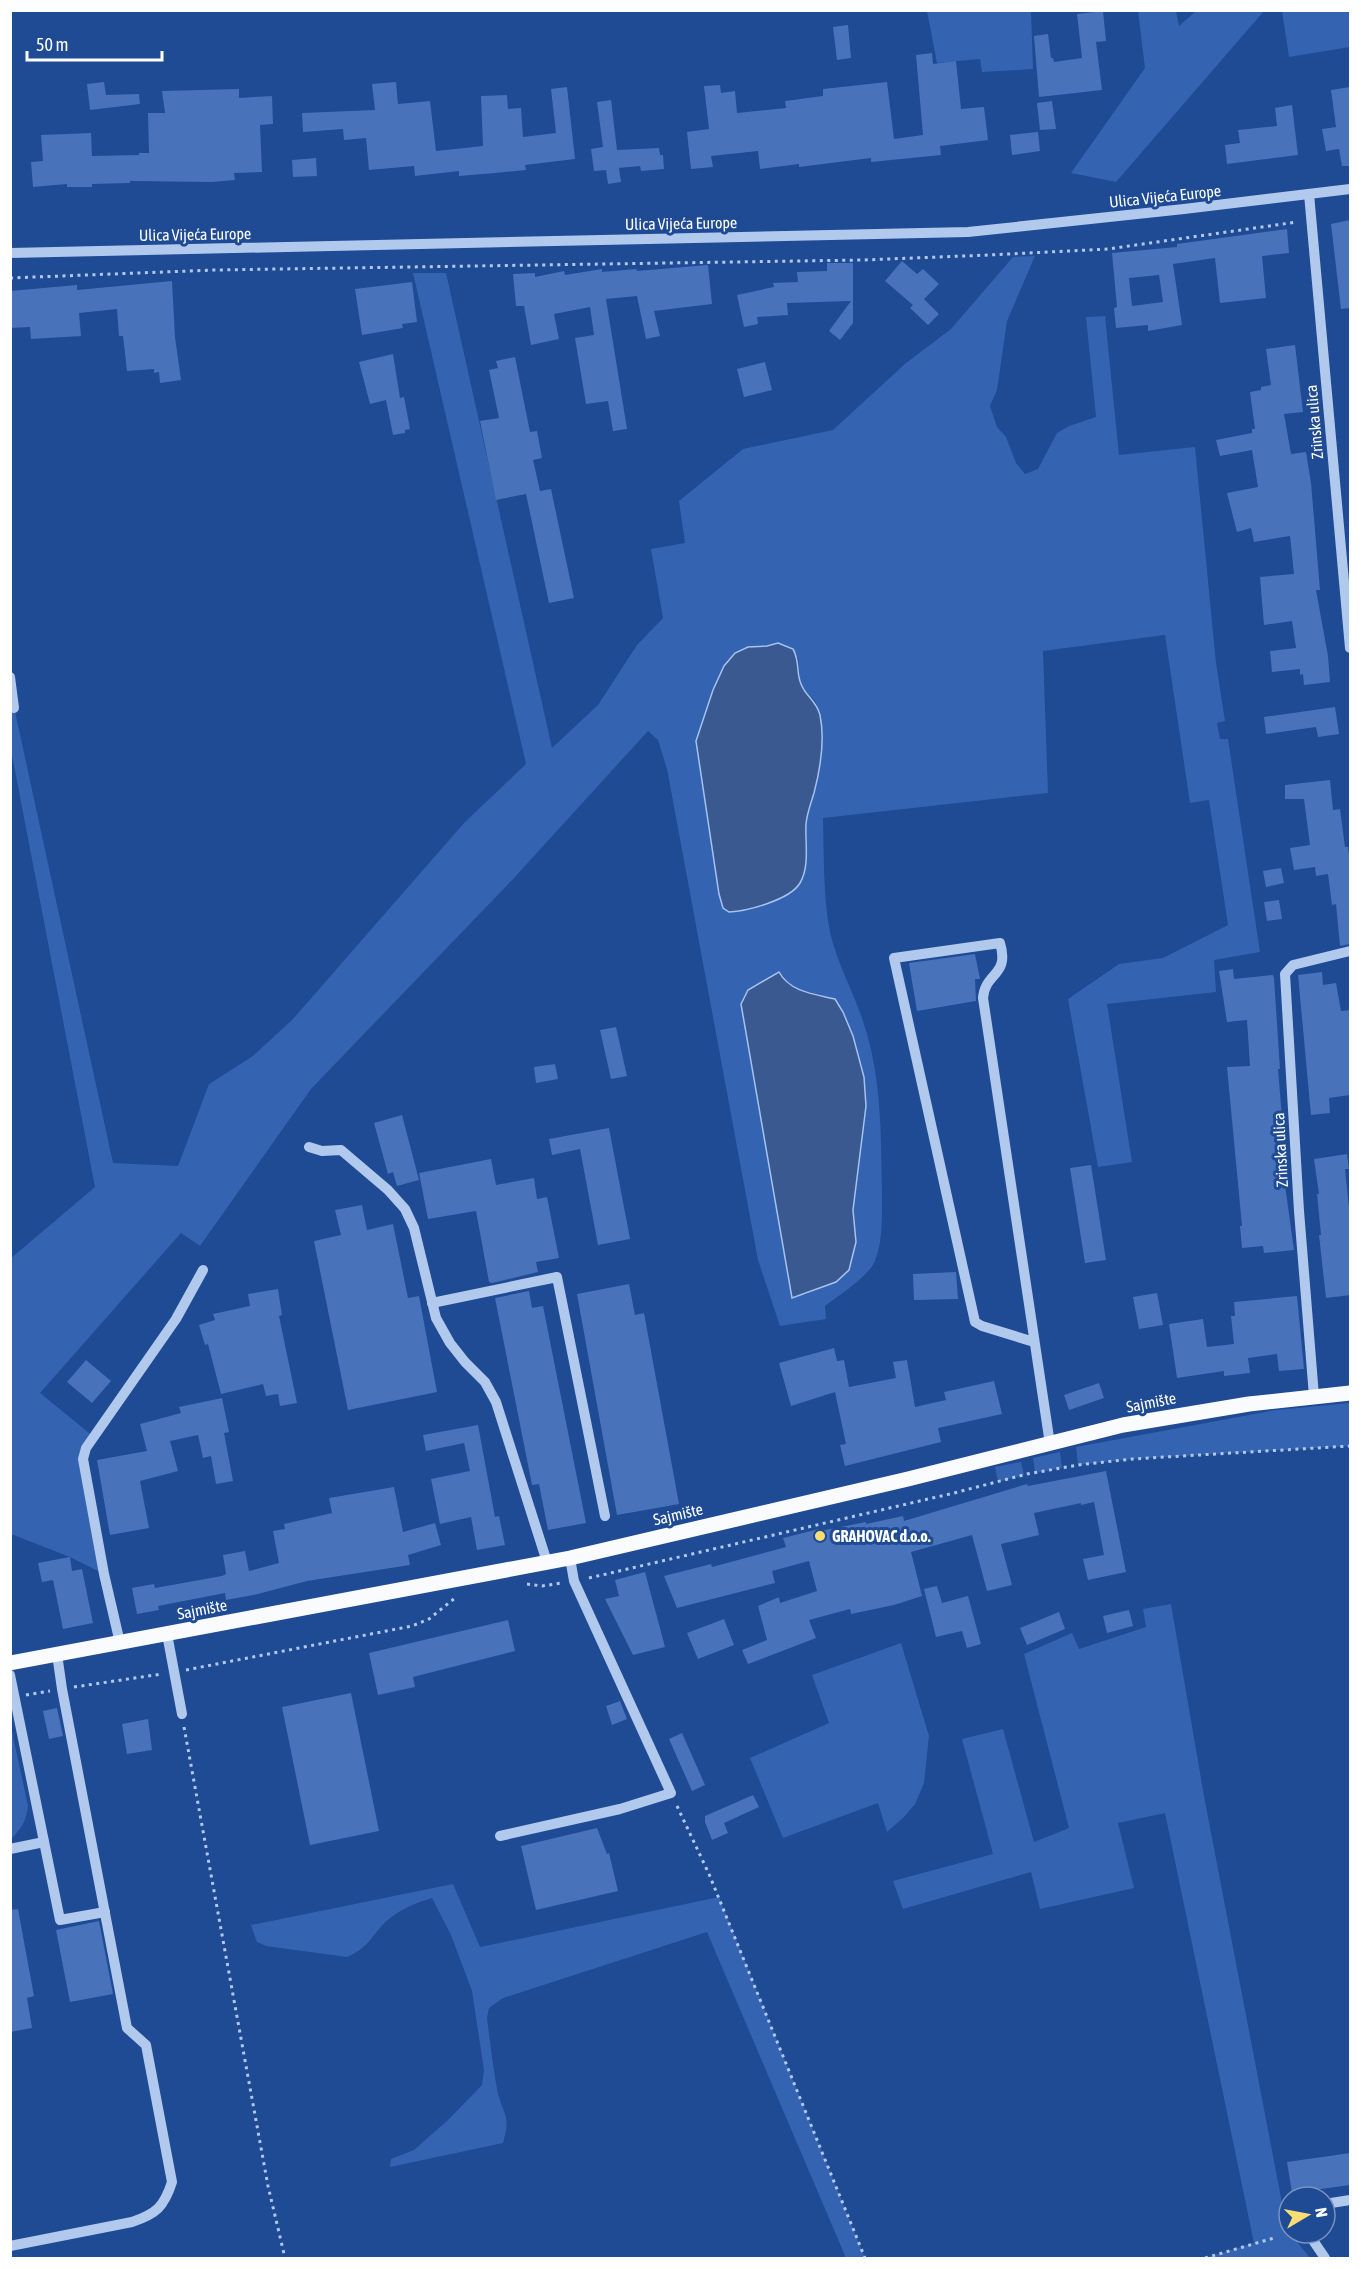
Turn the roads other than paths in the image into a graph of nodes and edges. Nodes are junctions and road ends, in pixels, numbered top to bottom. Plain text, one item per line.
1 (1350, 189) edge
2 (1309, 194) junction
3 (10, 254) edge
4 (1350, 648) edge
5 (10, 677) edge
6 (14, 708) dead end
7 (1350, 951) edge
8 (309, 1147) dead end
9 (203, 1270) dead end
10 (432, 1303) junction
11 (1034, 1342) junction
12 (1350, 1393) edge
13 (1314, 1396) junction
14 (1050, 1444) junction
15 (605, 1516) dead end
16 (570, 1558) junction
17 (547, 1562) junction
18 (167, 1634) junction
19 (120, 1642) junction
20 (57, 1654) junction
21 (10, 1663) edge
22 (10, 1675) edge
23 (182, 1714) road end
24 (500, 1836) dead end
25 (44, 1842) junction
26 (10, 1849) edge
27 (105, 1912) junction
28 (1316, 2245) edge
29 (10, 2246) edge
30 (1325, 2259) edge

1 - 2 street, Ulica Vijeća Europe
2 - 3 street, Ulica Vijeća Europe
2 - 4 street, Zrinska ulica
5 - 6 street
7 - 13 street, Zrinska ulica
8 - 10 street
9 - 19 street
10 - 15 street
10 - 17 street
11 - 11 street
11 - 14 street
12 - 13 main road, Sajmište
13 - 14 main road, Sajmište
14 - 16 main road, Sajmište
16 - 17 main road, Sajmište
16 - 24 street
17 - 18 main road, Sajmište
18 - 19 main road, Sajmište
18 - 23 street
19 - 20 main road, Sajmište
20 - 21 main road, Sajmište
20 - 27 street
22 - 25 street
25 - 26 street
25 - 27 street
27 - 29 street
28 - 30 street

